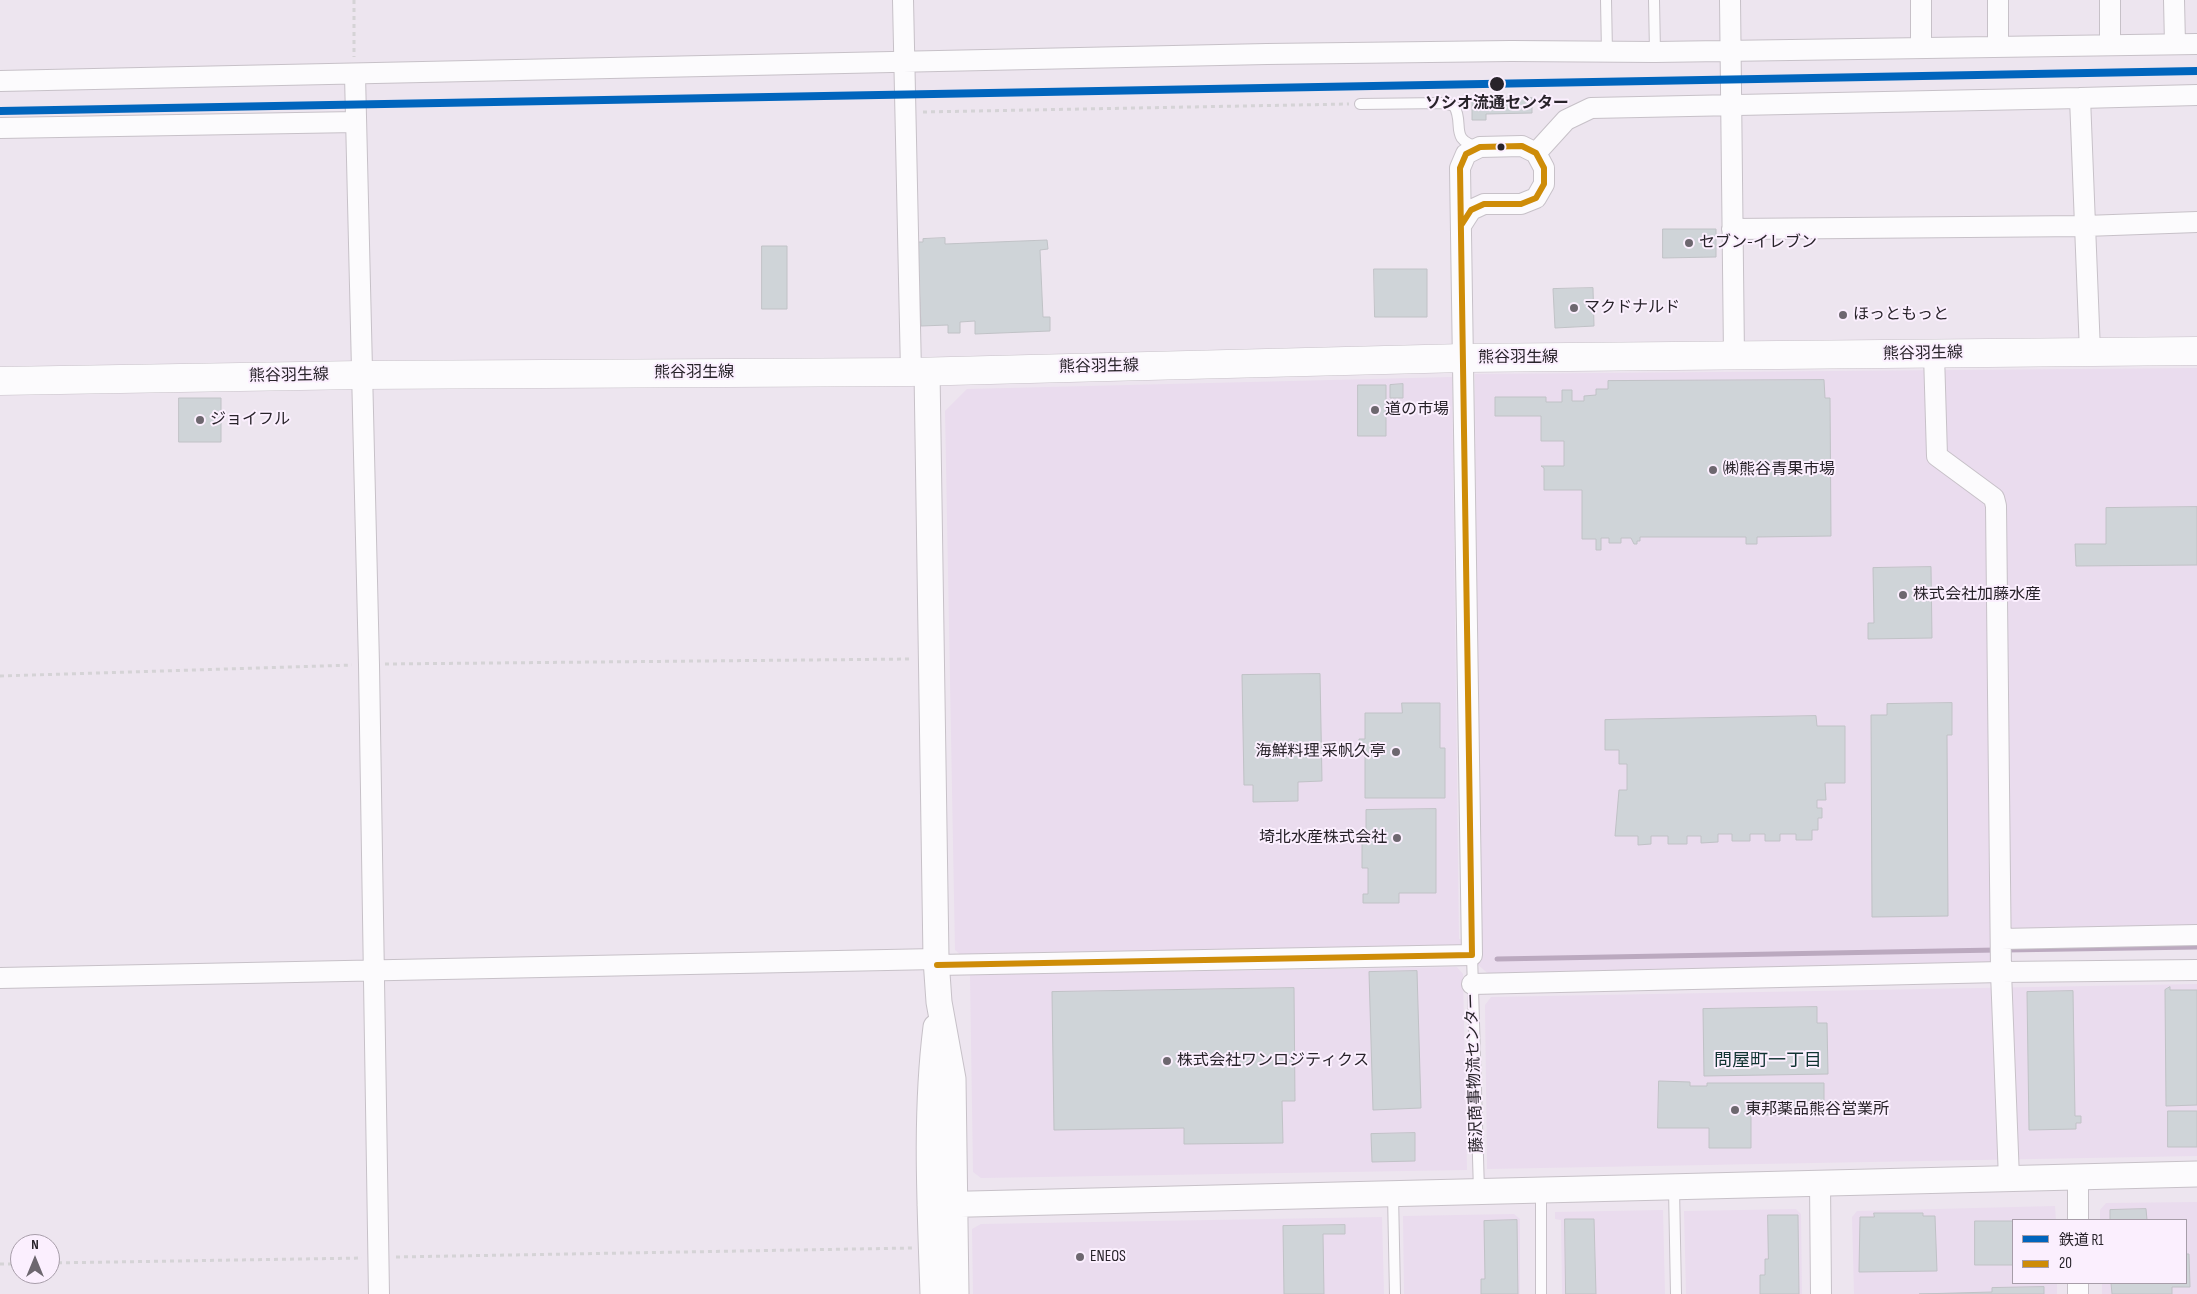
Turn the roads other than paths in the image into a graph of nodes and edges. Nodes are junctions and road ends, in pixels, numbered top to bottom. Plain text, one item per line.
1 (903, 0) edge
2 (1606, 0) edge
3 (1654, 0) edge
4 (1730, 0) edge
5 (1920, 0) edge
6 (1998, 0) edge
7 (2110, 0) edge
8 (2174, 0) edge
9 (2175, 44) junction
10 (2197, 44) edge
11 (2110, 45) junction
12 (1921, 48) junction
13 (1998, 48) junction
14 (1731, 51) junction
15 (1607, 52) junction
16 (1655, 52) junction
17 (904, 63) junction
18 (355, 75) junction
19 (0, 81) edge
20 (2197, 95) edge
21 (2080, 98) junction
22 (1360, 104) road end
23 (1732, 104) junction
24 (356, 122) junction
25 (0, 128) edge
26 (1480, 147) junction
27 (1536, 153) junction
28 (2197, 222) edge
29 (1462, 224) junction
30 (2085, 226) junction
31 (1732, 229) junction
32 (2197, 351) edge
33 (2090, 352) junction
34 (1934, 354) junction
35 (1734, 356) junction
36 (1464, 358) junction
37 (919, 372) junction
38 (360, 375) junction
39 (0, 381) edge
40 (2197, 935) edge
41 (2001, 939) junction
42 (1472, 955) junction
43 (937, 962) junction
44 (2197, 970) edge
45 (372, 971) junction
46 (2001, 972) junction
47 (0, 978) edge
48 (1472, 984) junction
49 (939, 1002) junction
50 (2197, 1174) edge
51 (2078, 1177) junction
52 (2009, 1178) junction
53 (1820, 1183) junction
54 (1674, 1187) junction
55 (1541, 1190) junction
56 (1479, 1192) junction
57 (1393, 1194) junction
58 (954, 1204) junction
59 (930, 1205) junction
60 (2078, 1219) edge
61 (379, 1294) edge
62 (933, 1294) edge
63 (956, 1294) edge
64 (1395, 1294) edge
65 (1542, 1294) edge
66 (1676, 1294) edge
67 (1822, 1294) edge

1 - 17 street
2 - 15 lane
3 - 16 lane
4 - 14 street
5 - 12 street
6 - 13 street
7 - 11 street
8 - 9 street
9 - 10 street
9 - 11 street
11 - 13 street
12 - 13 street
12 - 14 street
14 - 16 street
14 - 23 street
15 - 16 street
15 - 17 street
17 - 18 street
17 - 37 street
18 - 19 street
18 - 24 street
20 - 21 street
21 - 23 street
21 - 30 street
22 - 26 lane
23 - 27 street
23 - 31 street
24 - 25 street
24 - 38 street
26 - 27 street
26 - 29 street
27 - 29 street
28 - 30 street
29 - 36 street
30 - 31 street
30 - 33 street
31 - 35 street
32 - 33 main road, 熊谷羽生線
33 - 34 main road, 熊谷羽生線
34 - 35 main road, 熊谷羽生線
34 - 41 street
35 - 36 main road, 熊谷羽生線
36 - 37 main road, 熊谷羽生線
36 - 42 street
37 - 38 main road, 熊谷羽生線
37 - 43 street
38 - 39 main road, 熊谷羽生線
38 - 45 street
40 - 41 street
41 - 46 street
42 - 43 street
42 - 48 lane, 藤沢商事物流センター
43 - 45 street
43 - 49 street
44 - 46 street
45 - 47 street
45 - 61 street
46 - 48 street
46 - 52 street
48 - 56 lane, 藤沢商事物流センター
49 - 58 street
49 - 59 street
50 - 51 street
51 - 52 street
51 - 60 street
52 - 53 street
53 - 54 street
53 - 67 street
54 - 55 street
54 - 66 lane
55 - 56 street
55 - 65 lane
56 - 57 street
57 - 58 street
57 - 64 lane
58 - 59 street
58 - 63 street
59 - 62 street

